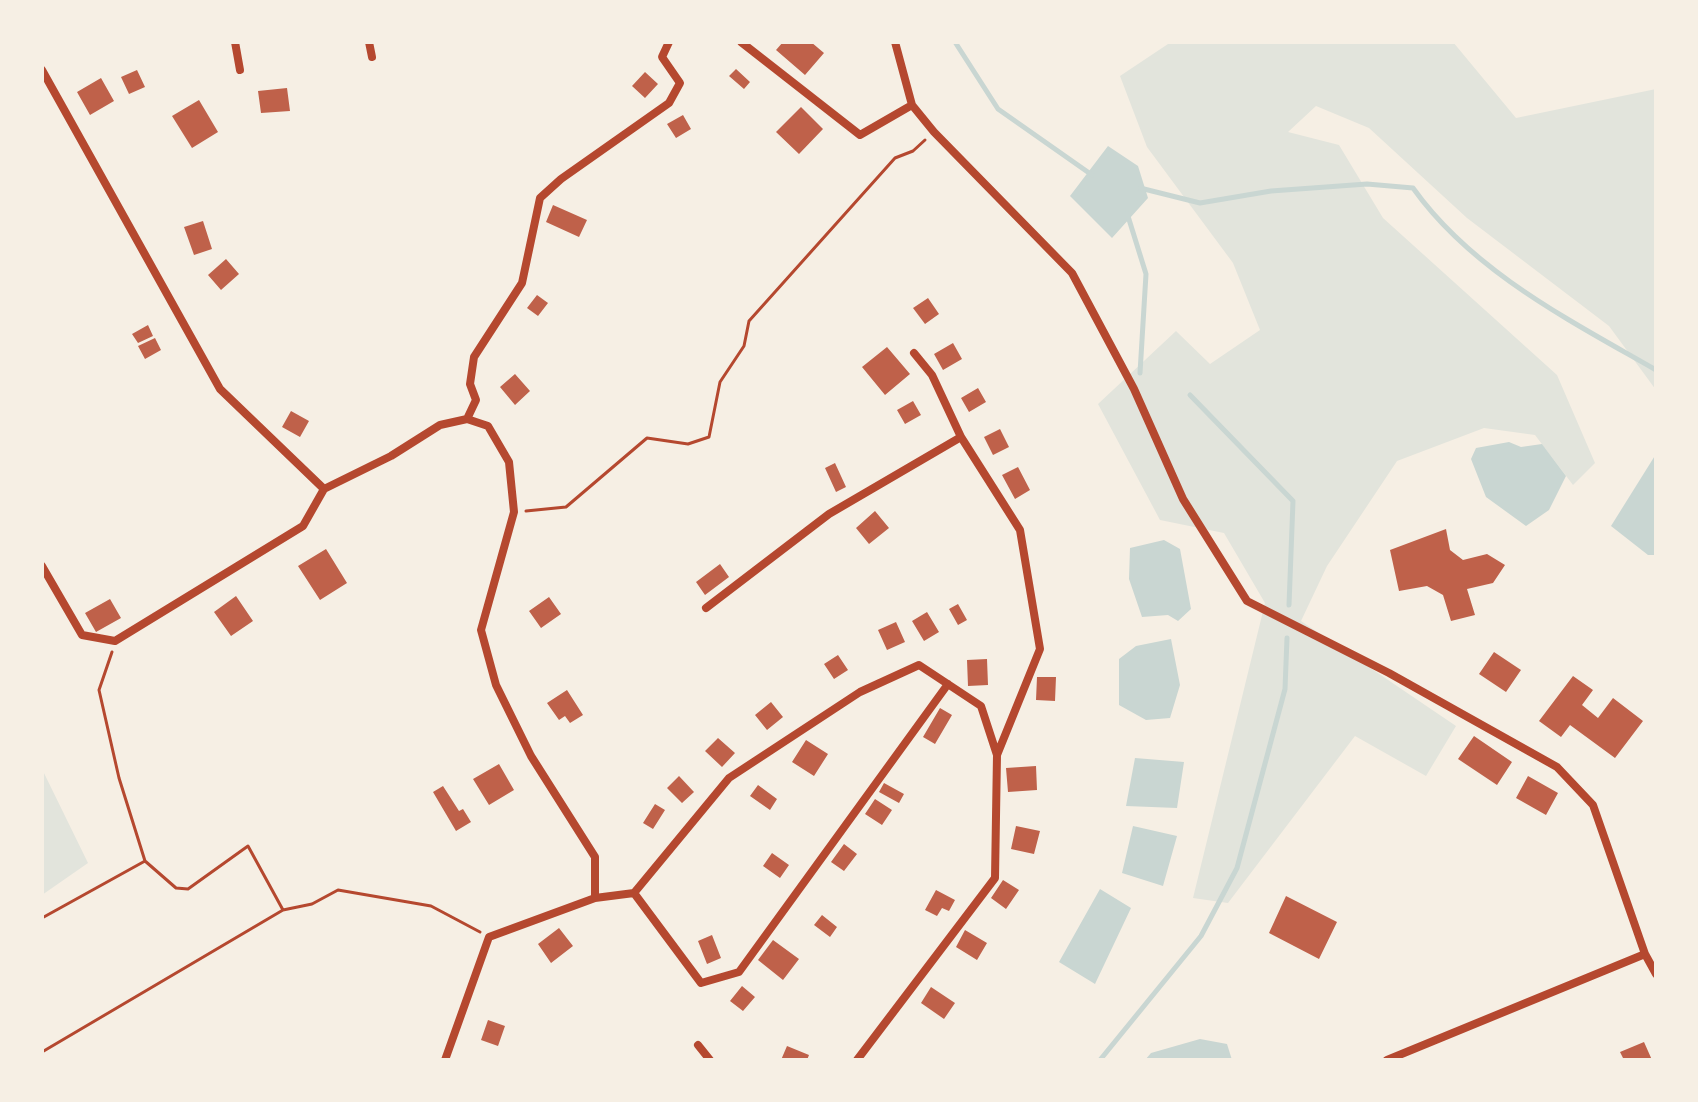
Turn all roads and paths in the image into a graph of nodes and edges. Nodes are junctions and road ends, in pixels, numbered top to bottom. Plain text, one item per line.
1 (235, 42) edge
2 (369, 42) edge
3 (669, 42) edge
4 (741, 42) edge
5 (895, 42) edge
6 (372, 57) dead end
7 (42, 70) edge
8 (240, 70) dead end
9 (912, 105) junction
10 (934, 132) junction
11 (914, 353) dead end
12 (467, 419) junction
13 (961, 437) junction
14 (324, 489) junction
15 (514, 512) junction
16 (42, 566) edge
17 (706, 608) dead end
18 (115, 641) junction
19 (948, 684) junction
20 (997, 755) junction
21 (145, 861) junction
22 (634, 893) junction
23 (595, 898) junction
24 (283, 910) junction
25 (42, 918) edge
26 (489, 937) junction
27 (1645, 954) junction
28 (1656, 974) edge
29 (698, 1045) dead end
30 (42, 1052) edge
31 (445, 1060) edge
32 (710, 1060) edge
33 (857, 1060) edge
34 (1387, 1060) edge

1 - 8 street
2 - 6 street
3 - 12 street
4 - 9 street
5 - 9 street
7 - 14 street
9 - 10 street
10 - 15 path
10 - 27 street
11 - 13 street
12 - 14 street
12 - 15 street
13 - 17 street
13 - 20 street
14 - 18 street
15 - 23 street
16 - 18 street
18 - 21 path
19 - 20 street
19 - 22 street
19 - 22 street
20 - 33 street
21 - 24 path
21 - 25 path
22 - 23 street
23 - 26 street
24 - 26 path
24 - 30 path
26 - 31 street
27 - 28 street
27 - 34 street
29 - 32 street

